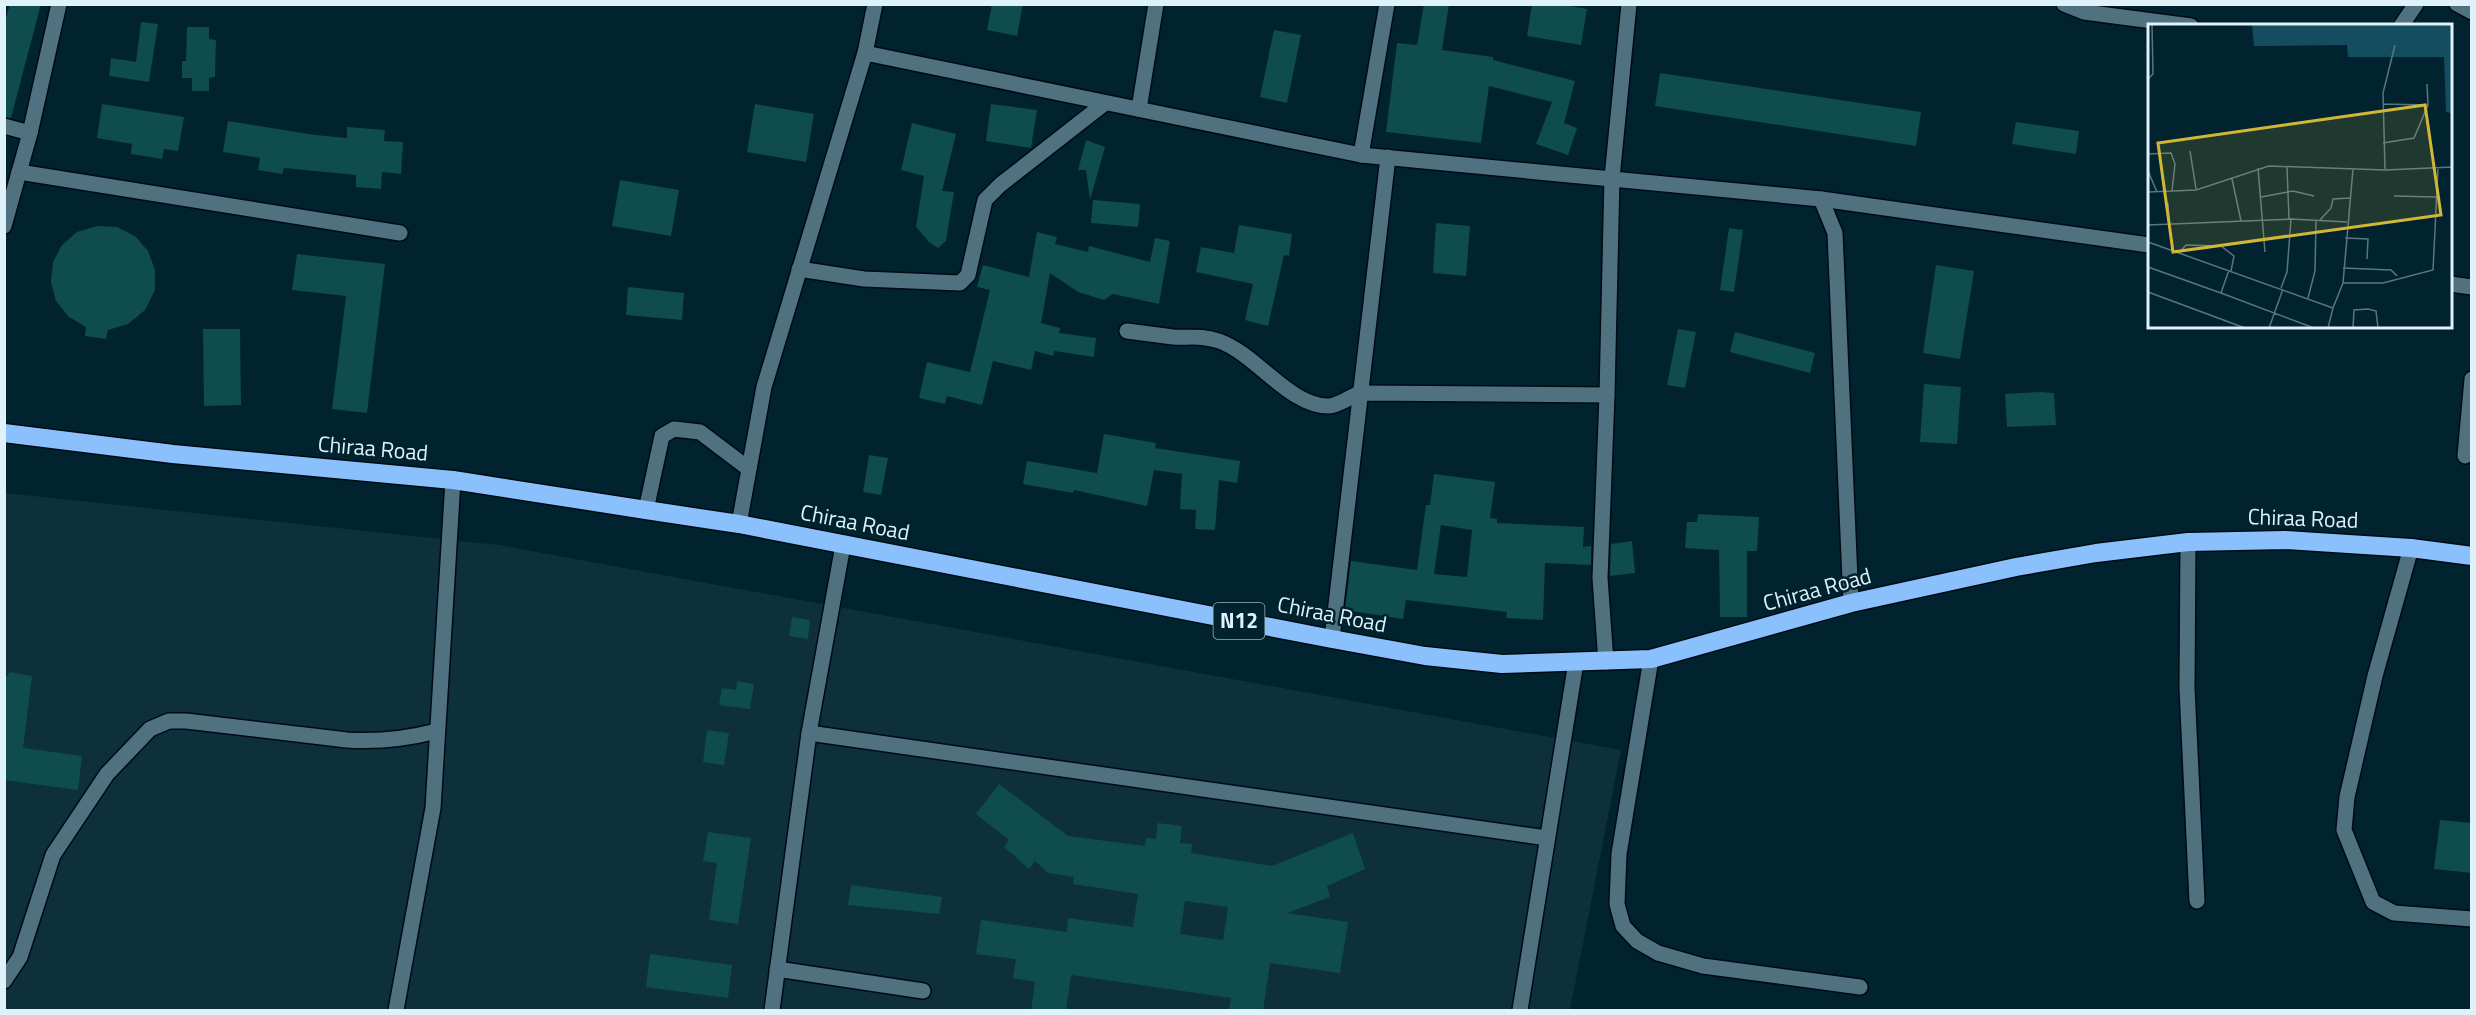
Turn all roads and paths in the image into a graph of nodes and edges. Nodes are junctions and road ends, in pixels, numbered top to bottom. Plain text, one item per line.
1 (59, 4) edge
2 (875, 4) edge
3 (1156, 4) edge
4 (1387, 4) edge
5 (1629, 4) edge
6 (2064, 4) edge
7 (2416, 4) edge
8 (2457, 4) edge
9 (2472, 12) edge
10 (2176, 24) edge
11 (2402, 24) edge
12 (865, 53) junction
13 (1105, 103) junction
14 (1139, 109) junction
15 (4, 126) edge
16 (30, 133) junction
17 (1361, 155) junction
18 (1388, 157) junction
19 (19, 172) junction
20 (1612, 178) junction
21 (1821, 199) junction
22 (4, 226) edge
23 (400, 233) dead end
24 (2148, 245) edge
25 (799, 269) junction
26 (2452, 284) edge
27 (2472, 287) edge
28 (1127, 331) dead end
29 (2472, 379) edge
30 (1359, 393) junction
31 (1607, 395) junction
32 (4, 433) edge
33 (2465, 456) dead end
34 (749, 469) junction
35 (453, 480) junction
36 (646, 510) junction
37 (739, 524) junction
38 (2188, 542) junction
39 (843, 545) junction
40 (2411, 548) junction
41 (2472, 556) edge
42 (1851, 603) junction
43 (1332, 639) junction
44 (1651, 659) junction
45 (1576, 662) junction
46 (1606, 662) junction
47 (437, 731) junction
48 (809, 733) junction
49 (1547, 838) junction
50 (2197, 901) dead end
51 (2472, 919) edge
52 (777, 969) junction
53 (4, 981) edge
54 (1860, 987) dead end
55 (923, 991) dead end
56 (396, 1011) edge
57 (772, 1011) edge
58 (1520, 1011) edge

1 - 16 street
2 - 12 street
3 - 14 street
4 - 17 street
5 - 20 street
6 - 10 street
7 - 11 street
8 - 9 street
12 - 13 street
12 - 25 street
13 - 14 street
13 - 25 street
14 - 17 street
15 - 16 street
16 - 19 street
17 - 18 street
18 - 20 street
18 - 30 street
19 - 22 street
19 - 23 street
20 - 21 street
20 - 31 street
21 - 24 street
21 - 42 street
25 - 34 street
26 - 27 street
28 - 30 street
29 - 33 street
30 - 31 street
30 - 43 street
31 - 46 street
32 - 35 highway, Chiraa Road / N12
34 - 36 street
34 - 37 street
35 - 36 highway, Chiraa Road / N12
35 - 47 street
36 - 37 highway, Chiraa Road / N12
37 - 39 highway, Chiraa Road / N12
38 - 40 highway, Chiraa Road / N12
38 - 42 highway, Chiraa Road / N12
38 - 50 street
39 - 43 highway, Chiraa Road / N12
39 - 48 street
40 - 41 highway, Chiraa Road / N12
40 - 51 street
42 - 44 highway, Chiraa Road / N12
43 - 45 highway, Chiraa Road / N12
44 - 46 highway, Chiraa Road / N12
44 - 54 street
45 - 46 highway, Chiraa Road / N12
45 - 49 street
47 - 53 street
47 - 56 street
48 - 49 street
48 - 52 street
49 - 58 street
52 - 55 street
52 - 57 street

